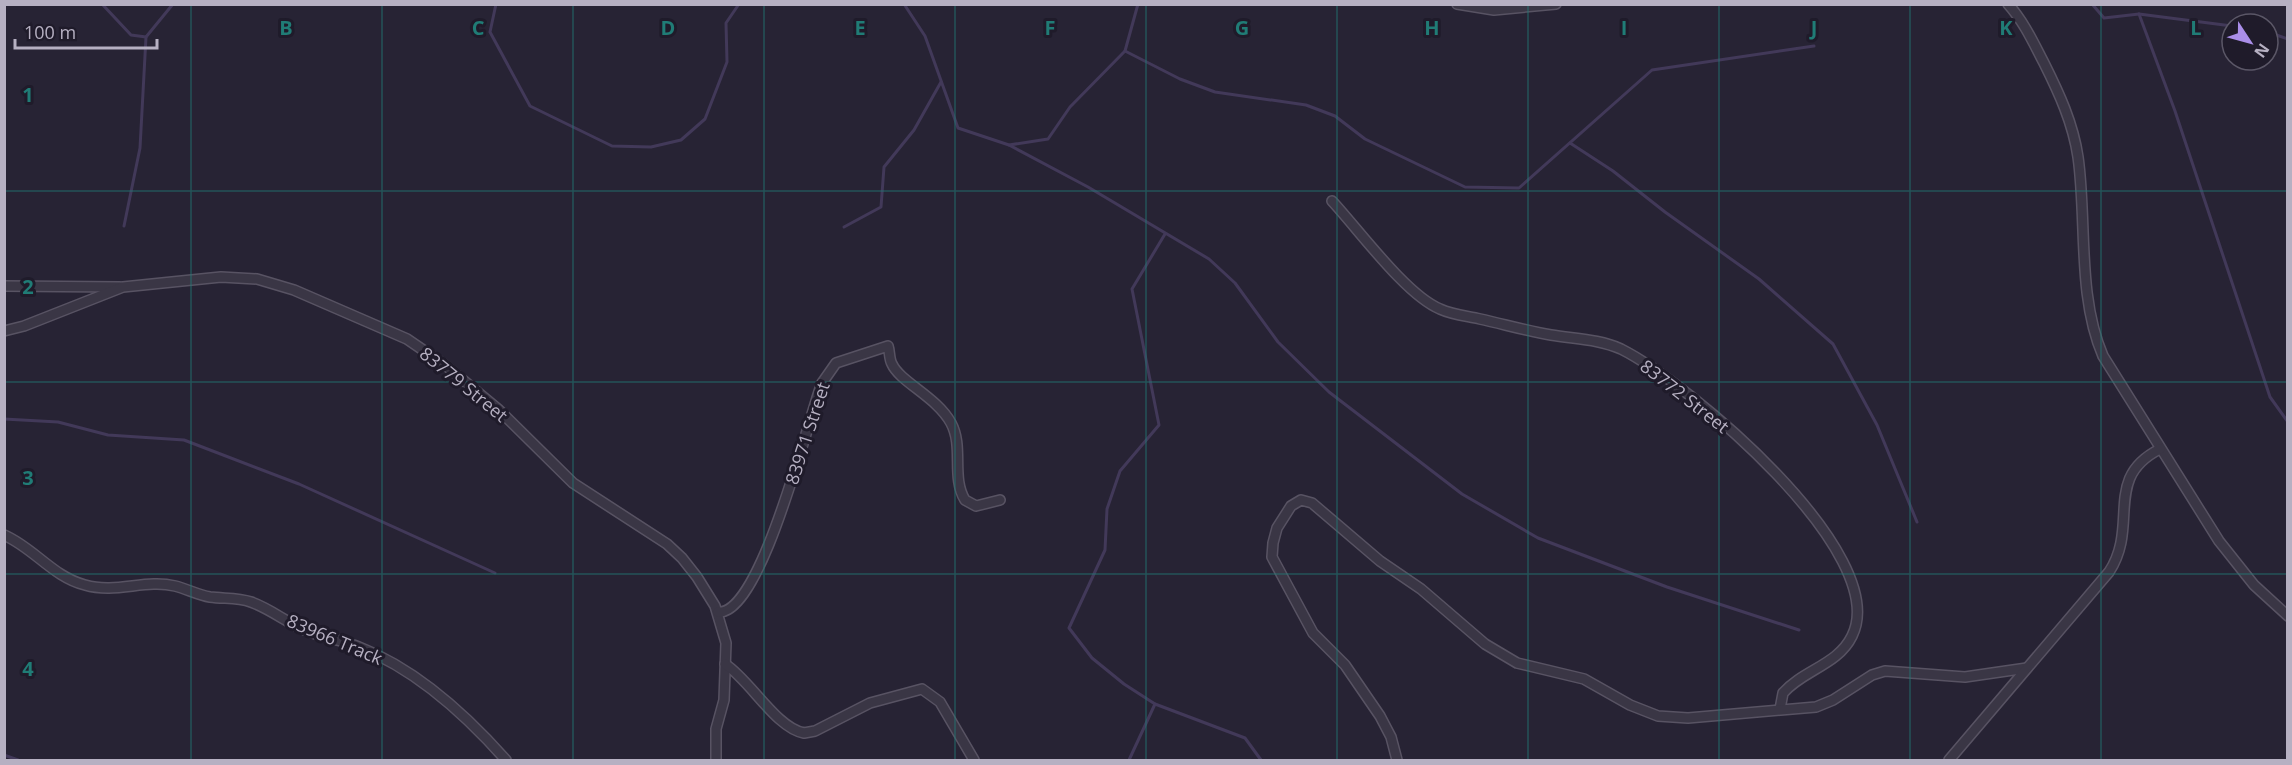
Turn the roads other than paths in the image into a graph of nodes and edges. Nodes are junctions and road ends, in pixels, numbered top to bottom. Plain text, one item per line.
1 (1457, 4) edge
2 (1556, 4) edge
3 (2008, 4) edge
4 (1332, 201) dead end
5 (4, 286) edge
6 (123, 287) junction
7 (4, 331) edge
8 (2160, 449) junction
9 (1000, 500) dead end
10 (4, 535) edge
11 (718, 612) junction
12 (2288, 616) edge
13 (725, 664) junction
14 (2027, 668) junction
15 (1780, 709) junction
16 (506, 760) edge
17 (716, 760) edge
18 (974, 760) edge
19 (1397, 760) edge
20 (1949, 760) edge

1 - 2 street
3 - 8 street
4 - 15 street, 83772 Street
5 - 6 street
6 - 7 street, 83779 Street
6 - 11 street, 83779 Street
8 - 12 street
8 - 14 street
9 - 11 street, 83971 Street
10 - 16 street, 83966 Track
11 - 13 street, 83779 Street
13 - 17 street, 83779 Street
13 - 18 street
14 - 15 street
14 - 20 street
15 - 19 street

